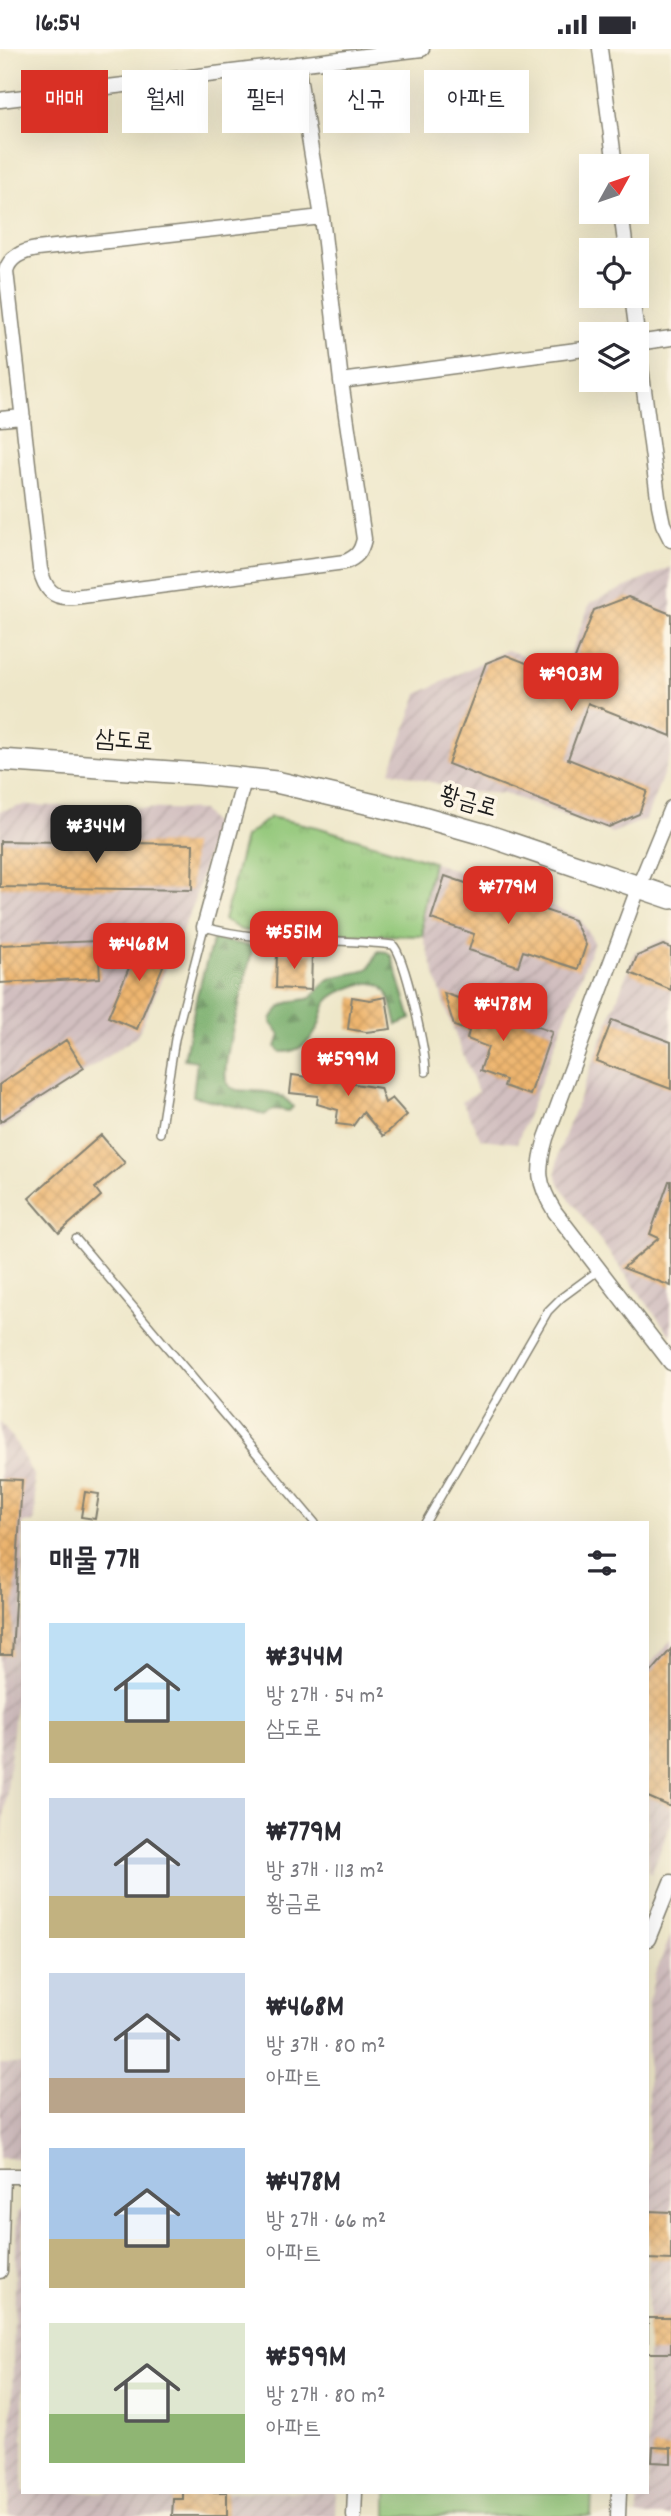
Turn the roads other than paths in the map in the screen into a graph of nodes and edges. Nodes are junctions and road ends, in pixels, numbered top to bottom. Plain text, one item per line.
1 (422, 49) edge
2 (600, 49) edge
3 (297, 64) junction
4 (0, 100) edge
5 (613, 154) edge
6 (323, 217) junction
7 (671, 338) edge
8 (649, 341) edge
9 (579, 350) edge
10 (341, 381) junction
11 (644, 392) edge
12 (23, 417) junction
13 (0, 419) edge
14 (671, 540) edge
15 (0, 760) edge
16 (245, 777) junction
17 (671, 808) edge
18 (639, 885) junction
19 (671, 898) edge
20 (204, 927) junction
21 (426, 1072) dead end
22 (160, 1133) dead end
23 (76, 1239) dead end
24 (599, 1270) junction
25 (671, 1363) edge
26 (313, 1521) edge
27 (426, 1521) edge
28 (670, 1888) edge
29 (649, 1937) edge
30 (2, 2176) edge
31 (21, 2176) edge
32 (0, 2271) edge
33 (355, 2494) edge
34 (619, 2494) edge
35 (354, 2516) edge
36 (618, 2516) edge

1 - 3 street
2 - 5 street
3 - 4 street
3 - 6 street
6 - 10 street
6 - 12 street
7 - 8 street
9 - 10 street
10 - 12 street
11 - 14 street
12 - 13 street
15 - 16 street, 삼도로
16 - 18 street, 황금로
16 - 20 street
17 - 18 street
18 - 19 street, 황금로
18 - 24 street
20 - 21 lane
20 - 22 lane
23 - 26 lane
24 - 25 street
24 - 27 lane
28 - 29 street
30 - 31 street
30 - 32 street
33 - 35 street
34 - 36 street

